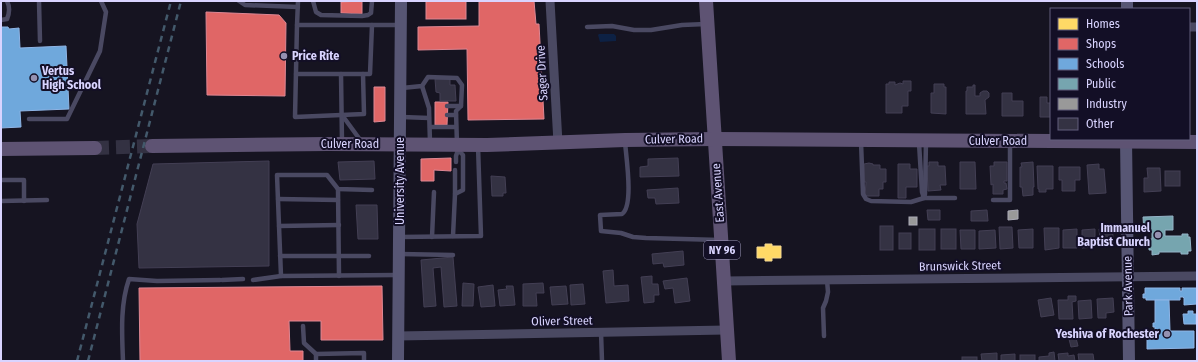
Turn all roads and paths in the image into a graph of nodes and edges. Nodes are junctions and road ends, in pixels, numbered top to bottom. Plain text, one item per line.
1 (7, 1) edge
2 (39, 1) edge
3 (101, 1) edge
4 (239, 1) edge
5 (298, 1) edge
6 (313, 1) edge
7 (372, 1) edge
8 (401, 1) edge
9 (550, 1) edge
10 (706, 1) edge
11 (298, 7) junction
12 (1, 20) edge
13 (708, 24) junction
14 (297, 25) junction
15 (372, 25) junction
16 (401, 25) junction
17 (587, 27) dead end
18 (40, 41) dead end
19 (296, 74) junction
20 (341, 74) junction
21 (363, 74) junction
22 (422, 86) junction
23 (400, 88) junction
24 (448, 106) dead end
25 (461, 106) junction
26 (429, 107) junction
27 (435, 107) dead end
28 (342, 115) junction
29 (447, 115) dead end
30 (456, 115) junction
31 (431, 116) junction
32 (400, 117) junction
33 (29, 119) dead end
34 (430, 127) junction
35 (456, 127) junction
36 (715, 139) junction
37 (625, 140) junction
38 (861, 140) junction
39 (922, 140) junction
40 (1126, 140) edge
41 (1010, 141) junction
42 (1197, 142) edge
43 (558, 143) junction
44 (342, 144) junction
45 (363, 144) junction
46 (399, 144) junction
47 (430, 144) junction
48 (478, 145) junction
49 (152, 146) tunnel mouth
50 (95, 148) tunnel mouth
51 (457, 148) junction
52 (1, 149) edge
53 (456, 162) dead end
54 (455, 170) dead end
55 (1, 180) edge
56 (338, 189) junction
57 (372, 190) dead end
58 (434, 192) dead end
59 (455, 194) junction
60 (924, 198) junction
61 (955, 198) dead end
62 (47, 200) dead end
63 (278, 200) junction
64 (338, 200) junction
65 (993, 200) dead end
66 (24, 201) junction
67 (1, 202) edge
68 (279, 226) junction
69 (339, 226) junction
70 (453, 236) junction
71 (400, 237) junction
72 (432, 237) junction
73 (721, 240) junction
74 (400, 254) junction
75 (453, 255) dead end
76 (280, 256) junction
77 (339, 256) junction
78 (369, 256) dead end
79 (399, 275) junction
80 (281, 276) junction
81 (339, 276) junction
82 (1128, 276) junction
83 (1197, 276) edge
84 (243, 279) dead end
85 (252, 280) dead end
86 (827, 280) junction
87 (724, 281) junction
88 (303, 326) dead end
89 (726, 330) junction
90 (601, 332) junction
91 (398, 336) junction
92 (824, 336) dead end
93 (316, 354) junction
94 (122, 361) edge
95 (316, 361) edge
96 (364, 361) edge
97 (398, 361) edge
98 (602, 361) edge
99 (729, 361) edge
100 (1129, 361) edge

1 - 12 lane
2 - 18 lane
3 - 33 lane
4 - 11 lane
5 - 11 lane
6 - 7 lane
8 - 16 main road, University Avenue
9 - 43 street, Sager Drive
10 - 13 main road, East Avenue / NY 96
11 - 14 lane
13 - 17 lane
13 - 36 main road, East Avenue / NY 96
14 - 15 lane
14 - 19 lane
15 - 16 lane
15 - 21 lane
16 - 23 main road, University Avenue
19 - 20 lane
19 - 28 lane
20 - 21 lane
20 - 28 lane
21 - 28 lane
22 - 23 lane
22 - 25 lane
22 - 26 lane
23 - 32 main road, University Avenue
24 - 25 lane
25 - 30 lane
26 - 27 lane
26 - 31 lane
28 - 44 lane
28 - 45 lane
29 - 30 lane
30 - 35 lane
31 - 32 lane
31 - 34 lane
32 - 46 main road, University Avenue
34 - 35 lane
34 - 47 lane
35 - 51 lane
36 - 37 main road, Culver Road
36 - 38 main road, Culver Road
36 - 73 main road, East Avenue / NY 96
37 - 43 main road, Culver Road
37 - 73 lane
38 - 39 main road, Culver Road
38 - 60 lane
39 - 41 main road, Culver Road
39 - 60 lane
40 - 41 main road, Culver Road
40 - 42 main road, Culver Road
40 - 82 main road, Park Avenue
41 - 65 lane
43 - 48 main road, Culver Road
44 - 45 main road, Culver Road
44 - 49 main road, Culver Road
45 - 46 main road, Culver Road
46 - 47 main road, Culver Road
46 - 71 main road, University Avenue
47 - 51 main road, Culver Road
48 - 51 main road, Culver Road
48 - 70 lane
50 - 52 main road
51 - 53 lane
51 - 59 lane
54 - 59 lane
55 - 66 lane
56 - 57 lane
56 - 63 lane
56 - 64 lane
58 - 72 lane
59 - 70 lane
60 - 61 lane
62 - 66 lane
63 - 64 lane
63 - 68 lane
64 - 69 lane
66 - 67 lane
68 - 69 lane
68 - 76 lane
69 - 77 lane
70 - 72 lane
71 - 72 lane
71 - 74 main road, University Avenue
73 - 87 main road, East Avenue / NY 96
74 - 75 lane
74 - 79 main road, University Avenue
76 - 77 lane
76 - 80 lane
77 - 78 lane
77 - 81 lane
79 - 81 lane
79 - 91 main road, University Avenue
80 - 81 lane
80 - 85 lane
82 - 83 street, Brunswick Street
82 - 86 street, Brunswick Street
82 - 100 main road, Park Avenue
84 - 94 lane
86 - 87 street, Brunswick Street
86 - 92 lane
87 - 89 main road, East Avenue / NY 96
88 - 93 lane
89 - 90 street, Oliver Street
89 - 99 main road, East Avenue / NY 96
90 - 91 street, Oliver Street
90 - 98 lane
91 - 97 main road, University Avenue
93 - 95 lane
93 - 96 lane

